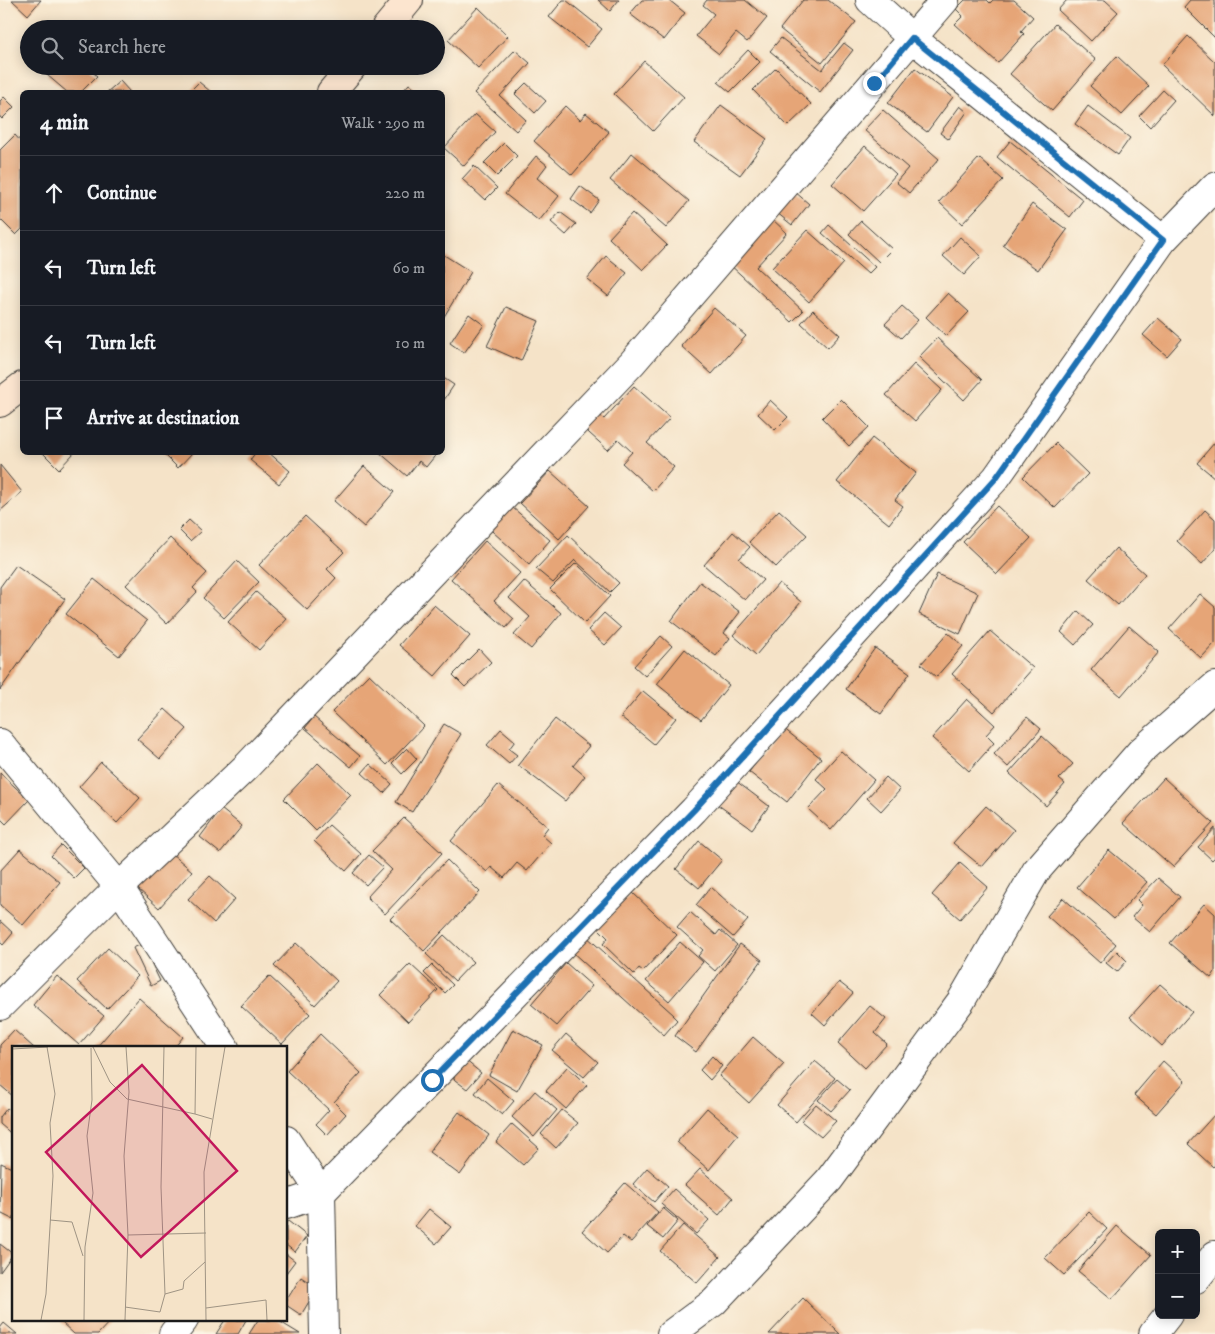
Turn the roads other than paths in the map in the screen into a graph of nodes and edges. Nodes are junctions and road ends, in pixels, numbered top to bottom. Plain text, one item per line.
1 (409, 0) edge
2 (870, 0) edge
3 (945, 0) edge
4 (392, 20) edge
5 (912, 38) junction
6 (345, 75) edge
7 (333, 90) edge
8 (1215, 186) edge
9 (1163, 240) junction
10 (20, 388) edge
11 (0, 403) edge
12 (1215, 686) edge
13 (0, 743) edge
14 (119, 887) junction
15 (0, 1006) edge
16 (224, 1046) edge
17 (288, 1143) edge
18 (321, 1193) junction
19 (288, 1204) edge
20 (1215, 1255) edge
21 (1200, 1274) edge
22 (1165, 1319) edge
23 (182, 1322) edge
24 (173, 1334) edge
25 (324, 1334) edge
26 (671, 1334) edge
27 (1153, 1334) edge

1 - 4 main road
2 - 5 street
3 - 5 street
5 - 9 street
5 - 14 street
6 - 7 main road
8 - 9 street
9 - 18 street
10 - 11 main road
12 - 26 street
13 - 14 street
14 - 15 street
14 - 16 street
17 - 18 street
18 - 19 street
18 - 25 street
20 - 21 street
22 - 27 street
23 - 24 street

